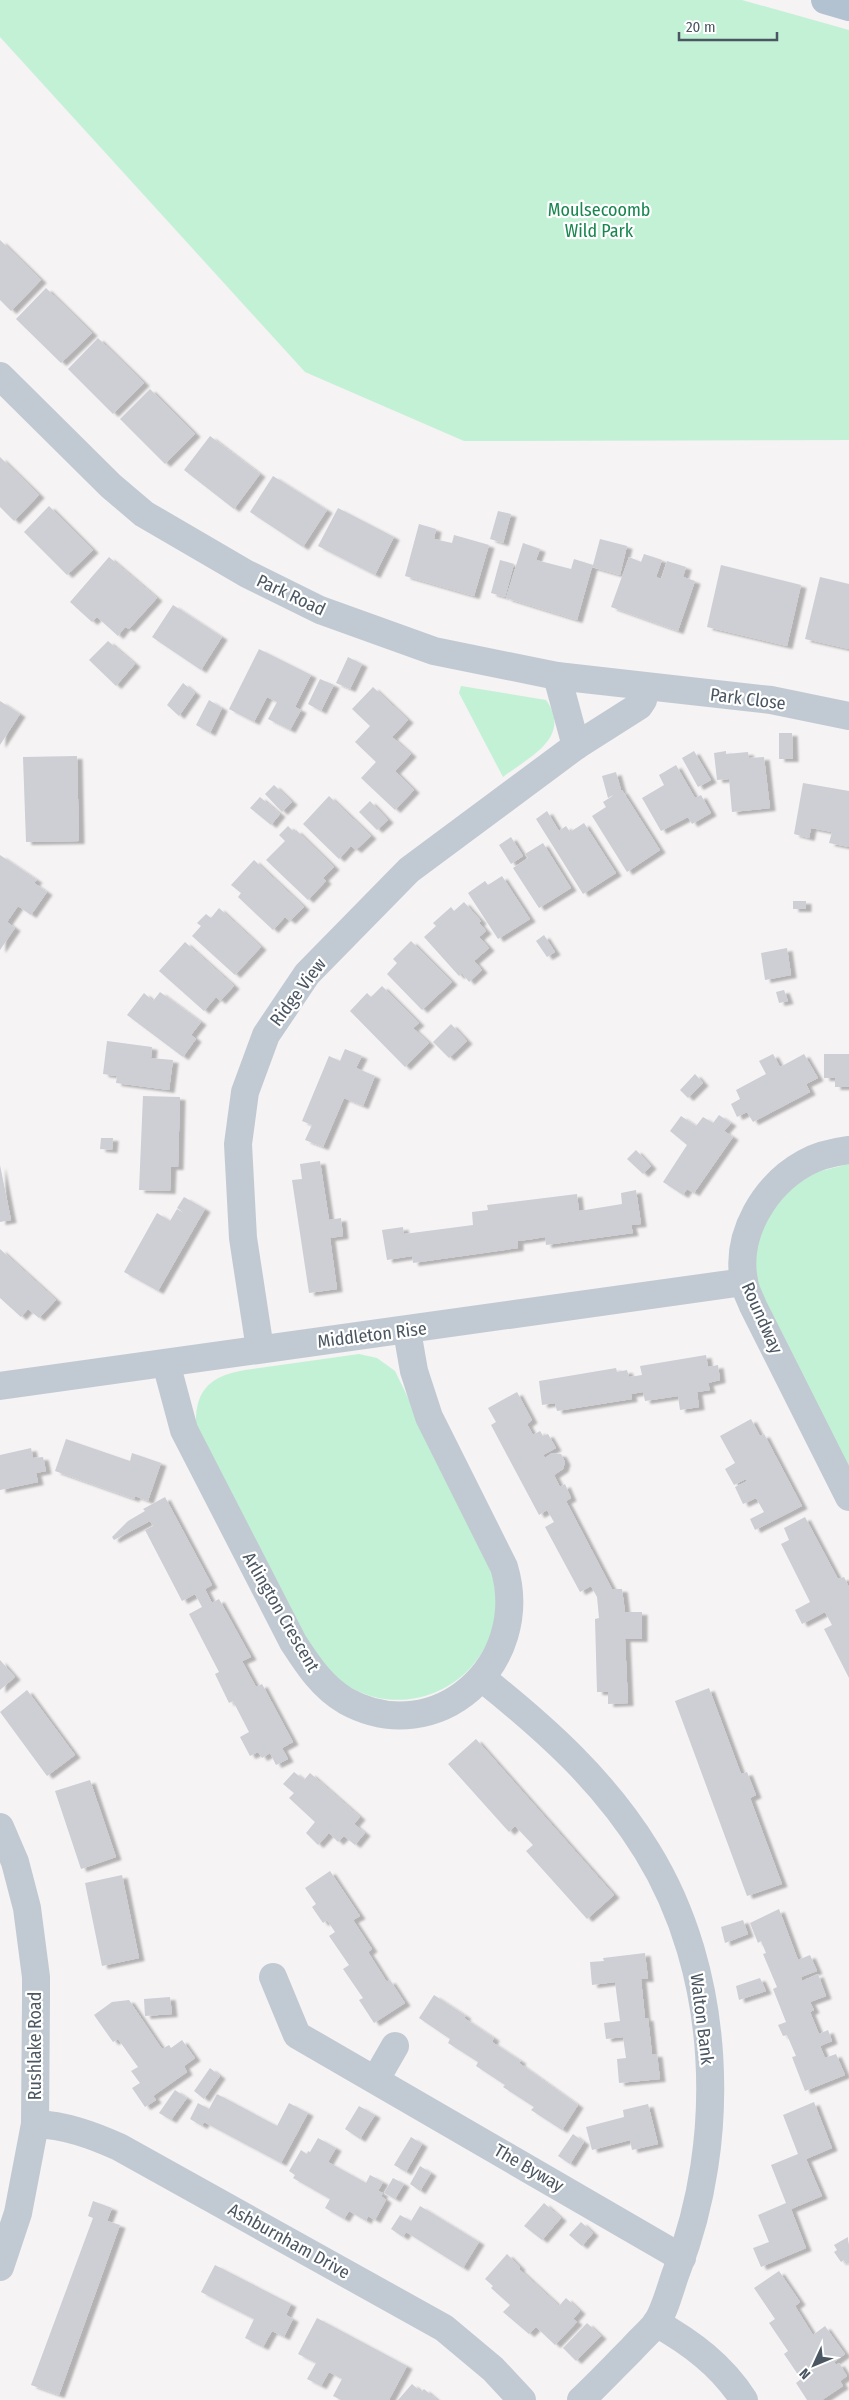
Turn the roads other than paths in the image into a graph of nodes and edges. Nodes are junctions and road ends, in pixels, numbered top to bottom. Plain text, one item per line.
1 (825, 0) edge
2 (849, 7) edge
3 (0, 376) edge
4 (557, 676) junction
5 (645, 687) junction
6 (849, 716) edge
7 (576, 746) junction
8 (849, 1150) edge
9 (744, 1282) junction
10 (407, 1331) junction
11 (260, 1349) junction
12 (166, 1363) junction
13 (0, 1386) edge
14 (849, 1497) edge
15 (482, 1678) junction
16 (0, 1827) edge
17 (272, 1977) dead end
18 (395, 2046) dead end
19 (376, 2079) junction
20 (35, 2124) junction
21 (682, 2258) junction
22 (0, 2267) edge
23 (656, 2323) junction
24 (522, 2400) edge
25 (581, 2400) edge
26 (744, 2400) edge

1 - 2 main road
3 - 4 street, Park Road
4 - 5 street, Park Road
4 - 7 street
5 - 6 street, Park Close
5 - 7 street, Ridge View
7 - 11 street, Ridge View
8 - 9 street, Roundway
9 - 10 street, Middleton Rise
9 - 14 street, Roundway
10 - 11 street, Middleton Rise
10 - 15 street, Arlington Crescent
11 - 12 street, Middleton Rise
12 - 13 street, Middleton Rise
12 - 15 street, Arlington Crescent
15 - 21 street, Walton Bank
16 - 20 street, Rushlake Road
17 - 19 street, The Byway
18 - 19 street
19 - 21 street, The Byway
20 - 22 street, Rushlake Road
20 - 24 street, Ashburnham Drive
21 - 23 street, Walton Bank
23 - 25 street, Walton Bank
23 - 26 street

